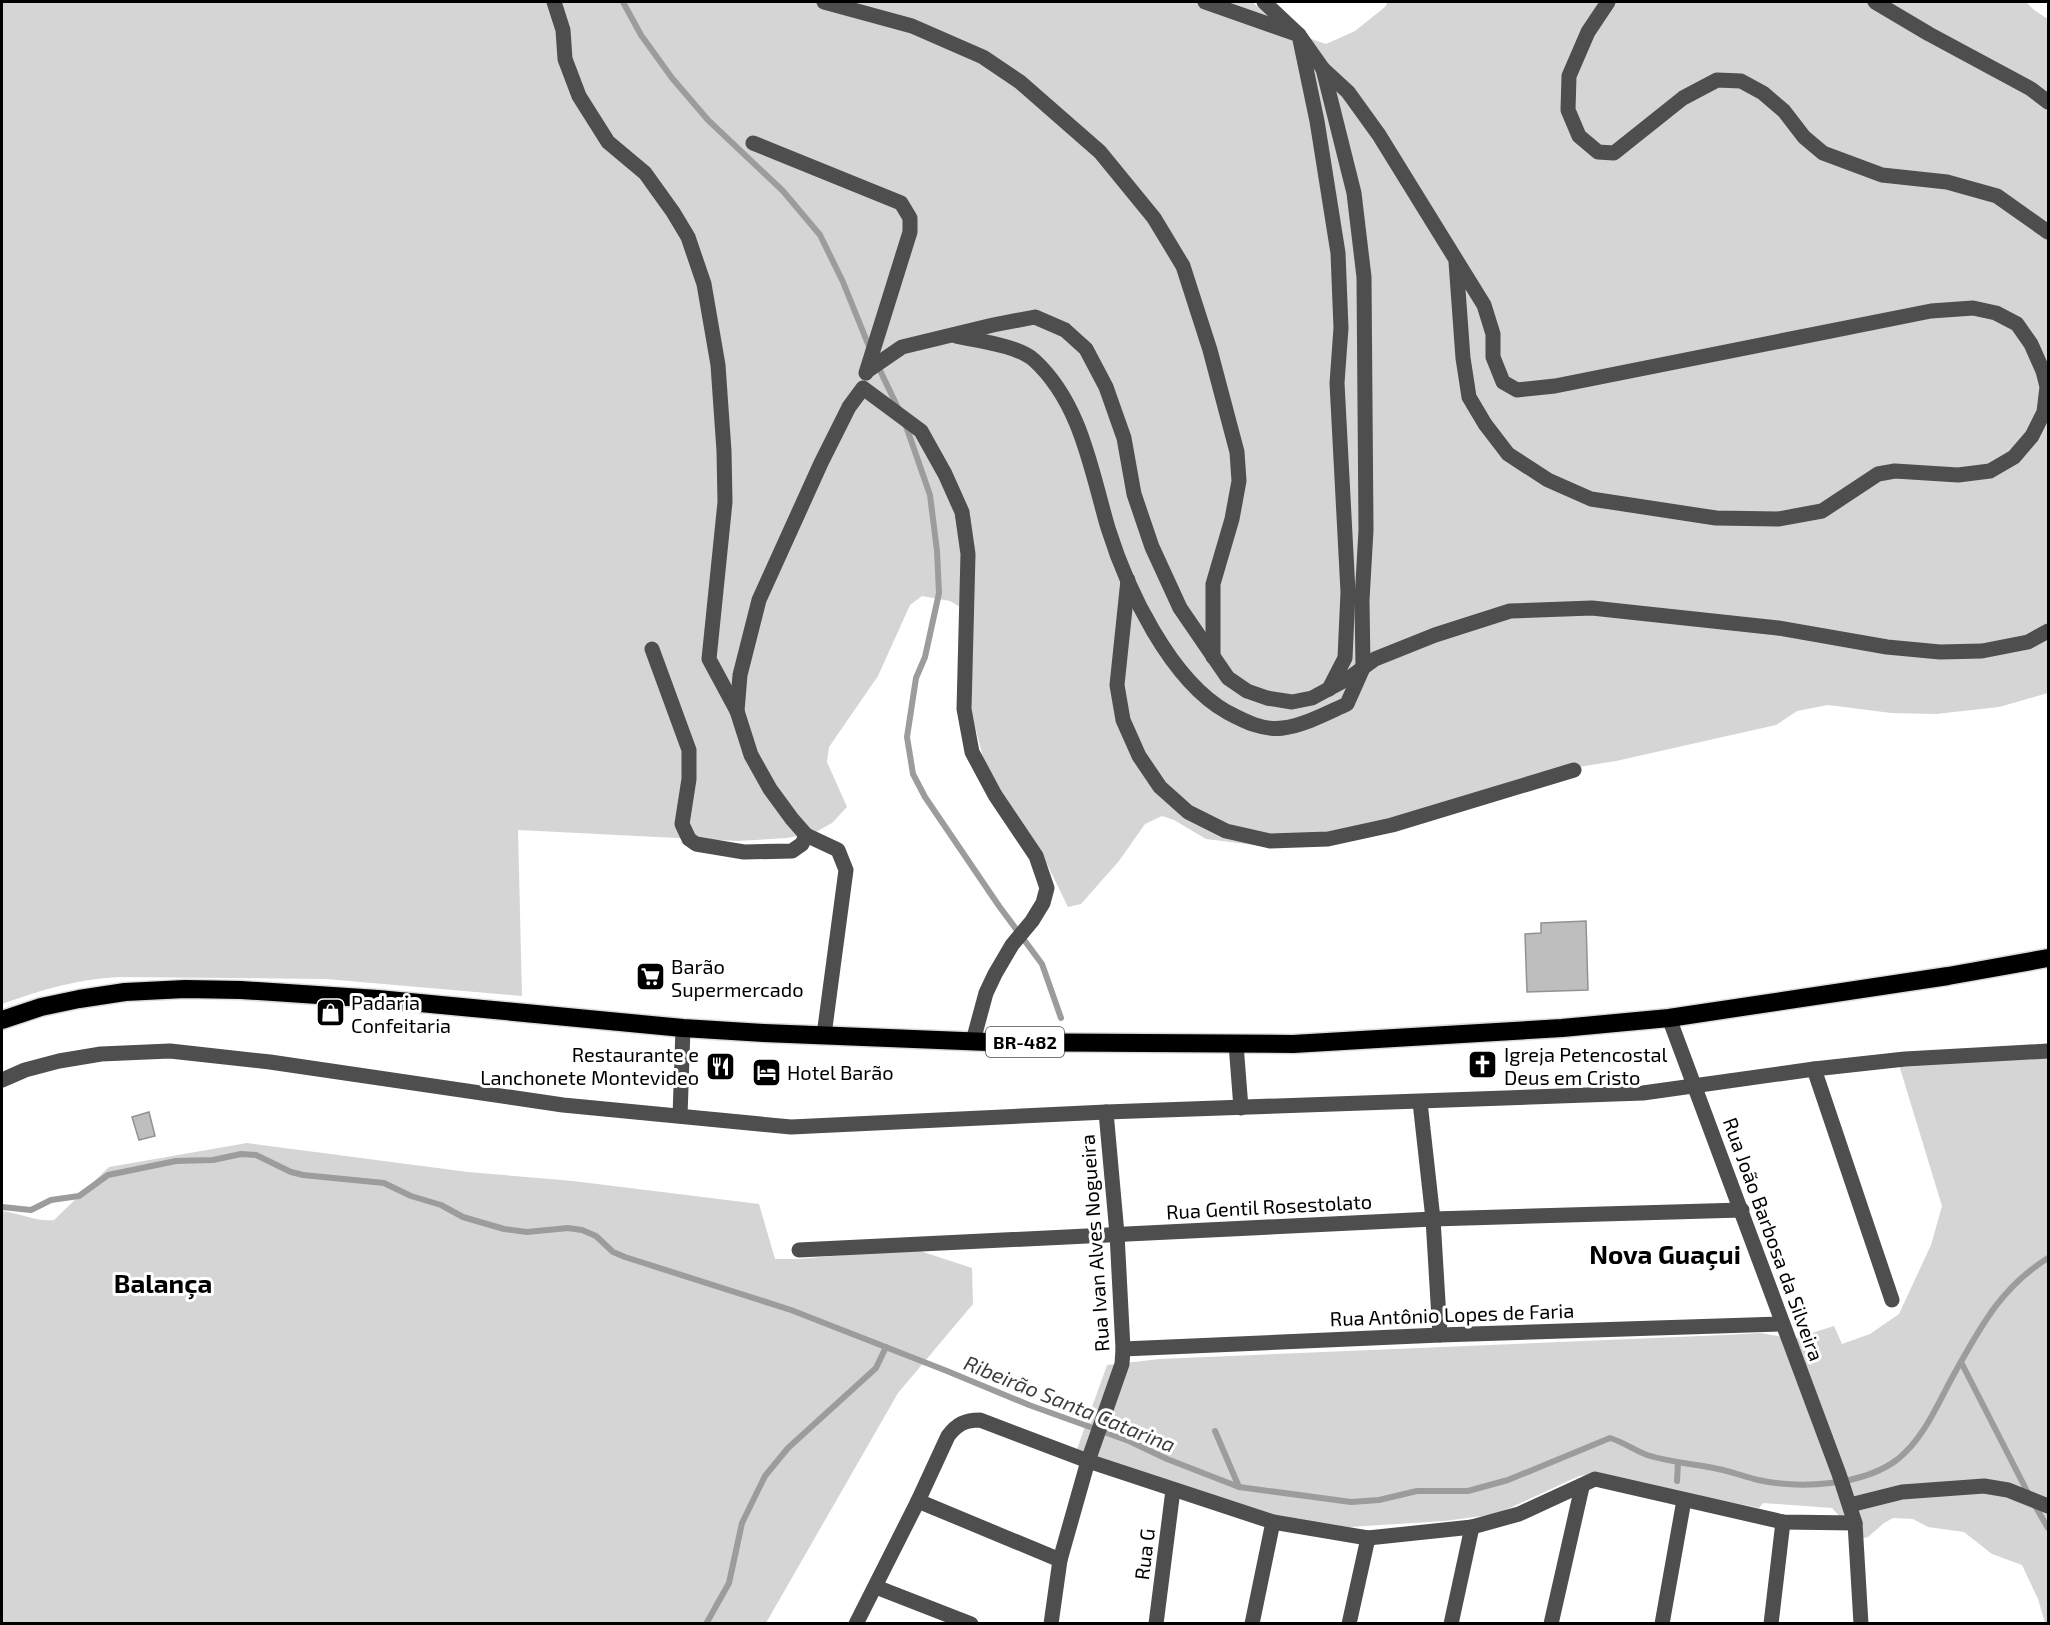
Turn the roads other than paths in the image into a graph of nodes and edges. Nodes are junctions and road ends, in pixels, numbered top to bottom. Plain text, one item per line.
1 (554, 2) edge
2 (824, 2) edge
3 (1205, 2) edge
4 (1264, 2) edge
5 (1608, 2) edge
6 (1875, 2) edge
7 (1299, 35) junction
8 (1323, 69) junction
9 (2049, 102) edge
10 (753, 143) dead end
11 (2049, 232) edge
12 (1456, 262) junction
13 (953, 336) junction
14 (867, 371) junction
15 (863, 388) junction
16 (1128, 580) junction
17 (2049, 631) edge
18 (652, 649) dead end
19 (1213, 657) junction
20 (1363, 668) junction
21 (1329, 689) junction
22 (737, 711) junction
23 (1574, 770) dead end
24 (806, 835) junction
25 (2049, 958) edge
26 (1669, 1018) junction
27 (2, 1020) edge
28 (683, 1028) junction
29 (824, 1035) junction
30 (974, 1041) junction
31 (1236, 1044) junction
32 (2049, 1051) edge
33 (1814, 1069) junction
34 (2, 1080) edge
35 (1696, 1087) junction
36 (1420, 1102) junction
37 (1241, 1108) junction
38 (1106, 1112) junction
39 (680, 1116) junction
40 (1742, 1210) junction
41 (1433, 1219) junction
42 (1117, 1234) junction
43 (799, 1250) dead end
44 (1892, 1300) dead end
45 (1782, 1324) junction
46 (1440, 1335) junction
47 (1124, 1350) junction
48 (1088, 1461) junction
49 (1582, 1486) junction
50 (1173, 1490) junction
51 (1848, 1499) junction
52 (1684, 1500) junction
53 (918, 1501) junction
54 (2046, 1504) edge
55 (1273, 1522) junction
56 (1784, 1522) junction
57 (1855, 1523) junction
58 (1472, 1527) junction
59 (1368, 1538) junction
60 (1060, 1560) junction
61 (876, 1587) junction
62 (856, 1623) edge
63 (971, 1623) edge
64 (1051, 1623) edge
65 (1156, 1623) edge
66 (1252, 1623) edge
67 (1349, 1623) edge
68 (1451, 1623) edge
69 (1551, 1623) edge
70 (1662, 1623) edge
71 (1770, 1623) edge
72 (1862, 1623) edge

1 - 22 street
2 - 19 street
3 - 7 street
4 - 7 street
5 - 11 street
6 - 9 street
7 - 8 street
7 - 21 street
8 - 12 street
8 - 20 street
10 - 14 street
12 - 12 street
13 - 14 street
13 - 16 street
13 - 19 street
14 - 15 street
15 - 22 street
15 - 30 street
16 - 20 street
16 - 23 street
17 - 20 street
18 - 24 street
19 - 21 street
20 - 21 street
22 - 24 street
24 - 29 street
25 - 26 highway, BR-482
26 - 31 highway, BR-482
26 - 35 street, Rua João Barbosa da Silveira
27 - 28 highway, BR-482
28 - 29 highway, BR-482
28 - 39 street
29 - 30 highway, BR-482
30 - 31 highway, BR-482
31 - 37 street
32 - 33 street
33 - 35 street
33 - 44 street
34 - 39 street
35 - 36 street
35 - 40 street, Rua João Barbosa da Silveira
36 - 37 street
36 - 41 street
37 - 38 street
38 - 39 street
38 - 42 street, Rua Ivan Alves Nogueira
40 - 41 street, Rua Gentil Rosestolato
40 - 45 street, Rua João Barbosa da Silveira
41 - 42 street, Rua Gentil Rosestolato
41 - 46 street
42 - 43 street, Rua Gentil Rosestolato
42 - 47 street, Rua Ivan Alves Nogueira
45 - 46 street, Rua Antônio Lopes de Faria
45 - 51 street, Rua João Barbosa da Silveira
46 - 47 street, Rua Antônio Lopes de Faria
47 - 48 street, Rua Ivan Alves Nogueira
48 - 50 street
48 - 53 street
48 - 60 street, Rua Ivan Alves Nogueira
49 - 52 street
49 - 58 street
49 - 69 street
50 - 55 street
50 - 65 street, Rua G
51 - 54 street
51 - 57 street, Rua João Barbosa da Silveira
52 - 56 street
52 - 70 street
53 - 60 street
53 - 61 street
55 - 59 street
55 - 66 street
56 - 57 street
56 - 71 street
57 - 72 street, Rua João Barbosa da Silveira
58 - 59 street
58 - 68 street
59 - 67 street
60 - 64 street, Rua Ivan Alves Nogueira
61 - 62 street
61 - 63 street

